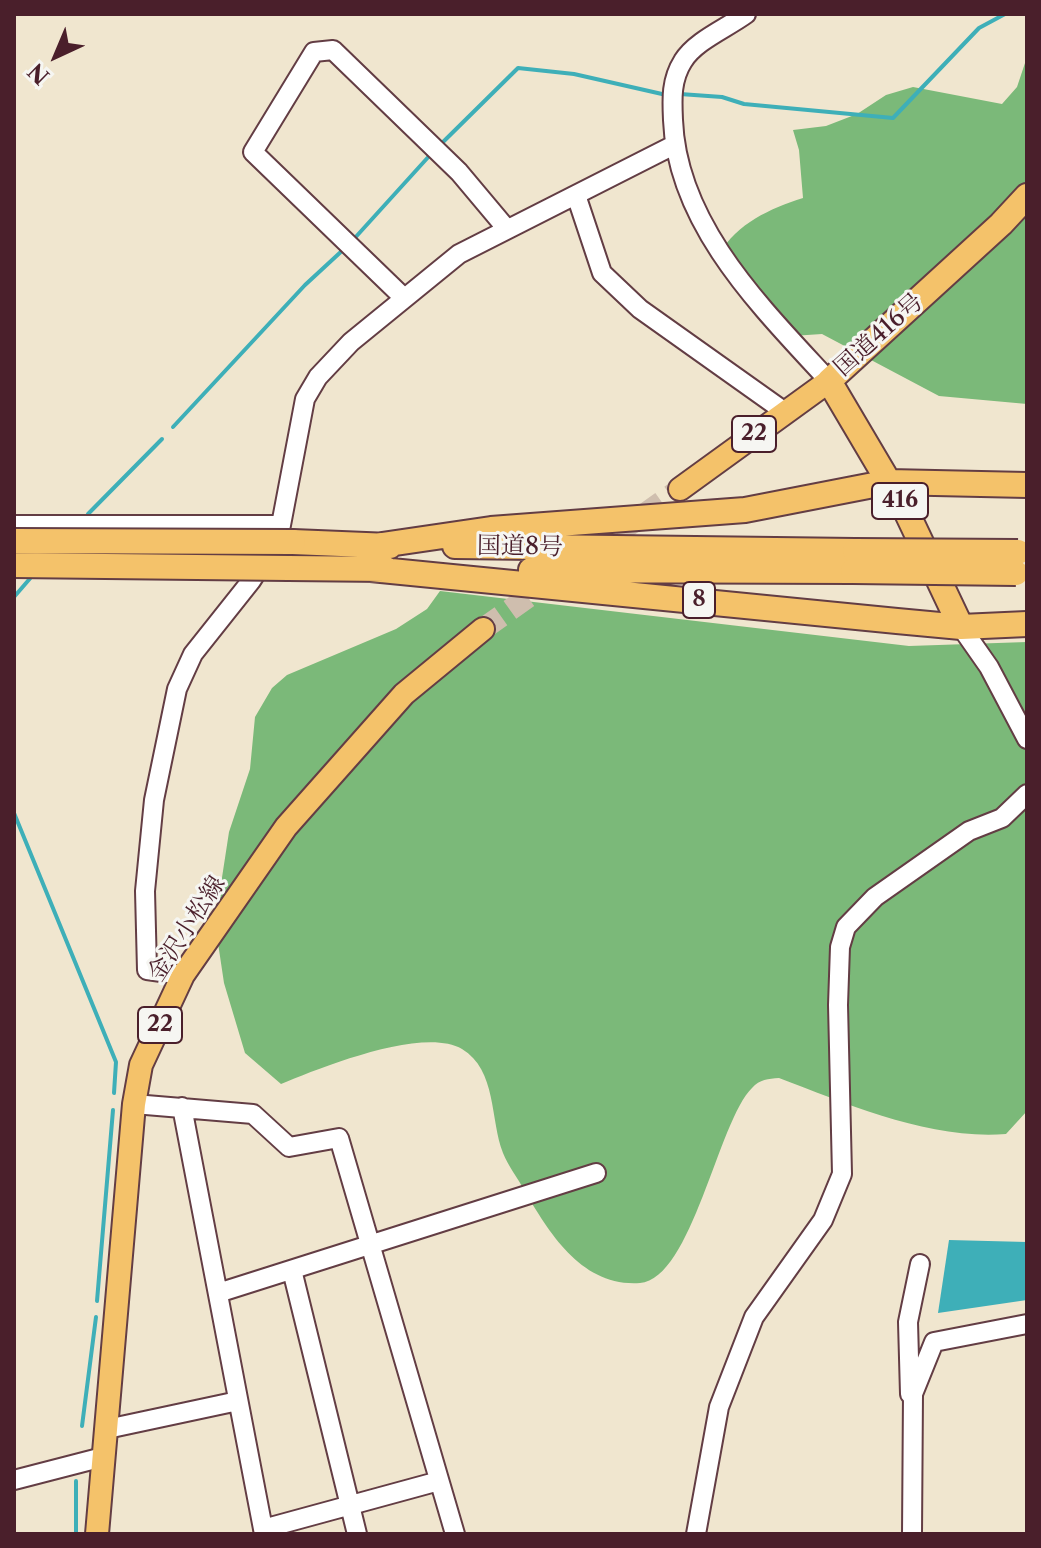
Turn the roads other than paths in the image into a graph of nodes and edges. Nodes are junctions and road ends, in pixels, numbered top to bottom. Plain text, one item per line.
1 (746, 14) edge
2 (674, 145) junction
3 (576, 195) junction
4 (1027, 196) edge
5 (506, 228) junction
6 (403, 297) junction
7 (829, 381) junction
8 (785, 412) junction
9 (889, 482) junction
10 (1027, 485) edge
11 (680, 489) tunnel mouth
12 (14, 525) edge
13 (287, 534) junction
14 (14, 541) edge
15 (373, 557) junction
16 (1022, 563) edge
17 (14, 565) edge
18 (1027, 624) edge
19 (961, 627) junction
20 (483, 629) tunnel mouth
21 (1027, 739) edge
22 (1027, 794) edge
23 (183, 975) junction
24 (134, 1104) junction
25 (182, 1107) junction
26 (596, 1173) dead end
27 (372, 1245) junction
28 (920, 1264) dead end
29 (292, 1270) junction
30 (218, 1293) junction
31 (1027, 1324) edge
32 (238, 1401) junction
33 (912, 1413) junction
34 (107, 1429) junction
35 (103, 1457) junction
36 (14, 1480) edge
37 (439, 1481) junction
38 (350, 1506) junction
39 (263, 1532) edge
40 (97, 1534) edge
41 (357, 1534) edge
42 (455, 1534) edge
43 (696, 1534) edge
44 (912, 1534) edge

1 - 2 street
2 - 3 street
2 - 7 street
3 - 5 street
3 - 8 street
4 - 7 highway, 国道416号
5 - 6 street
5 - 6 street
6 - 13 street
7 - 8 main road, 22
7 - 9 highway, 国道416号 / 416
8 - 11 main road, 22
9 - 10 highway, 8
9 - 15 highway, 8
9 - 19 highway, 国道416号 / 416
12 - 13 street
13 - 14 highway, 国道8号 / 8, bridge
13 - 15 highway, 国道8号 / 8
13 - 23 street
15 - 16 highway, 国道8号 / 8, bridge
15 - 17 highway, 国道8号 / 8, bridge
15 - 19 highway, 8
18 - 19 highway, 8
19 - 21 street
20 - 23 main road, 金沢小松線 / 22
22 - 43 street
23 - 24 main road, 金沢小松線 / 22
24 - 25 street
24 - 34 main road, 金沢小松線 / 22
25 - 27 street
25 - 30 street
26 - 27 street
27 - 29 street
27 - 37 street
28 - 33 street
29 - 30 street
29 - 38 street
30 - 32 street
31 - 33 street
32 - 34 street
32 - 39 street
33 - 44 street
34 - 35 main road, 金沢小松線 / 22
35 - 36 street
35 - 40 main road, 金沢小松線 / 22
37 - 38 street
37 - 42 street
38 - 39 street
38 - 41 street

